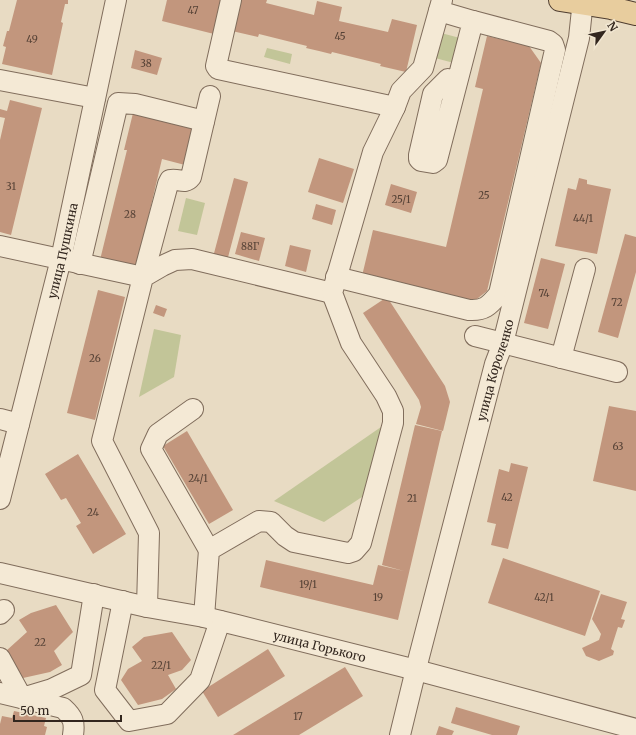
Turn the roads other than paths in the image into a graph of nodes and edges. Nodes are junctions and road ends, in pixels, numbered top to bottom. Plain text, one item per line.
1 (116, 0) edge
2 (231, 0) edge
3 (560, 0) edge
4 (583, 2) edge
5 (440, 6) edge
6 (636, 14) edge
7 (473, 21) junction
8 (0, 80) edge
9 (457, 82) dead end
10 (210, 96) dead end
11 (95, 98) junction
12 (395, 107) junction
13 (204, 121) junction
14 (0, 246) edge
15 (60, 259) junction
16 (80, 264) junction
17 (584, 269) dead end
18 (143, 277) junction
19 (334, 285) junction
20 (475, 336) dead end
21 (502, 343) junction
22 (561, 358) junction
23 (617, 372) dead end
24 (193, 410) dead end
25 (0, 419) edge
26 (19, 424) junction
27 (0, 499) edge
28 (209, 550) junction
29 (0, 573) edge
30 (94, 594) junction
31 (123, 601) junction
32 (147, 607) junction
33 (212, 619) junction
34 (0, 658) edge
35 (416, 670) junction
36 (0, 693) edge
37 (22, 698) junction
38 (636, 729) edge
39 (73, 735) edge
40 (400, 735) edge

1 - 11 street, улица Пушкина
2 - 12 street
3 - 4 main road
4 - 6 main road
4 - 21 street, улица Короленко
5 - 7 street
5 - 12 street
7 - 9 street
7 - 19 street
8 - 11 street
10 - 13 street
11 - 15 street, улица Пушкина
12 - 19 street
13 - 16 street
13 - 18 street
14 - 15 street
15 - 16 street
15 - 26 street, улица Пушкина
16 - 18 street
17 - 22 street
18 - 19 street
18 - 32 street
19 - 28 street
20 - 21 street
21 - 22 street
21 - 35 street, улица Короленко
22 - 23 street
24 - 28 street
25 - 26 street
26 - 27 street, улица Пушкина
28 - 33 street
29 - 30 street, улица Горького
30 - 31 street, улица Горького
30 - 37 street
31 - 32 street, улица Горького
31 - 33 street
32 - 33 street, улица Горького
33 - 35 street, улица Горького
34 - 37 street
35 - 38 street, улица Горького
35 - 40 street, улица Короленко
36 - 37 street
37 - 39 street

